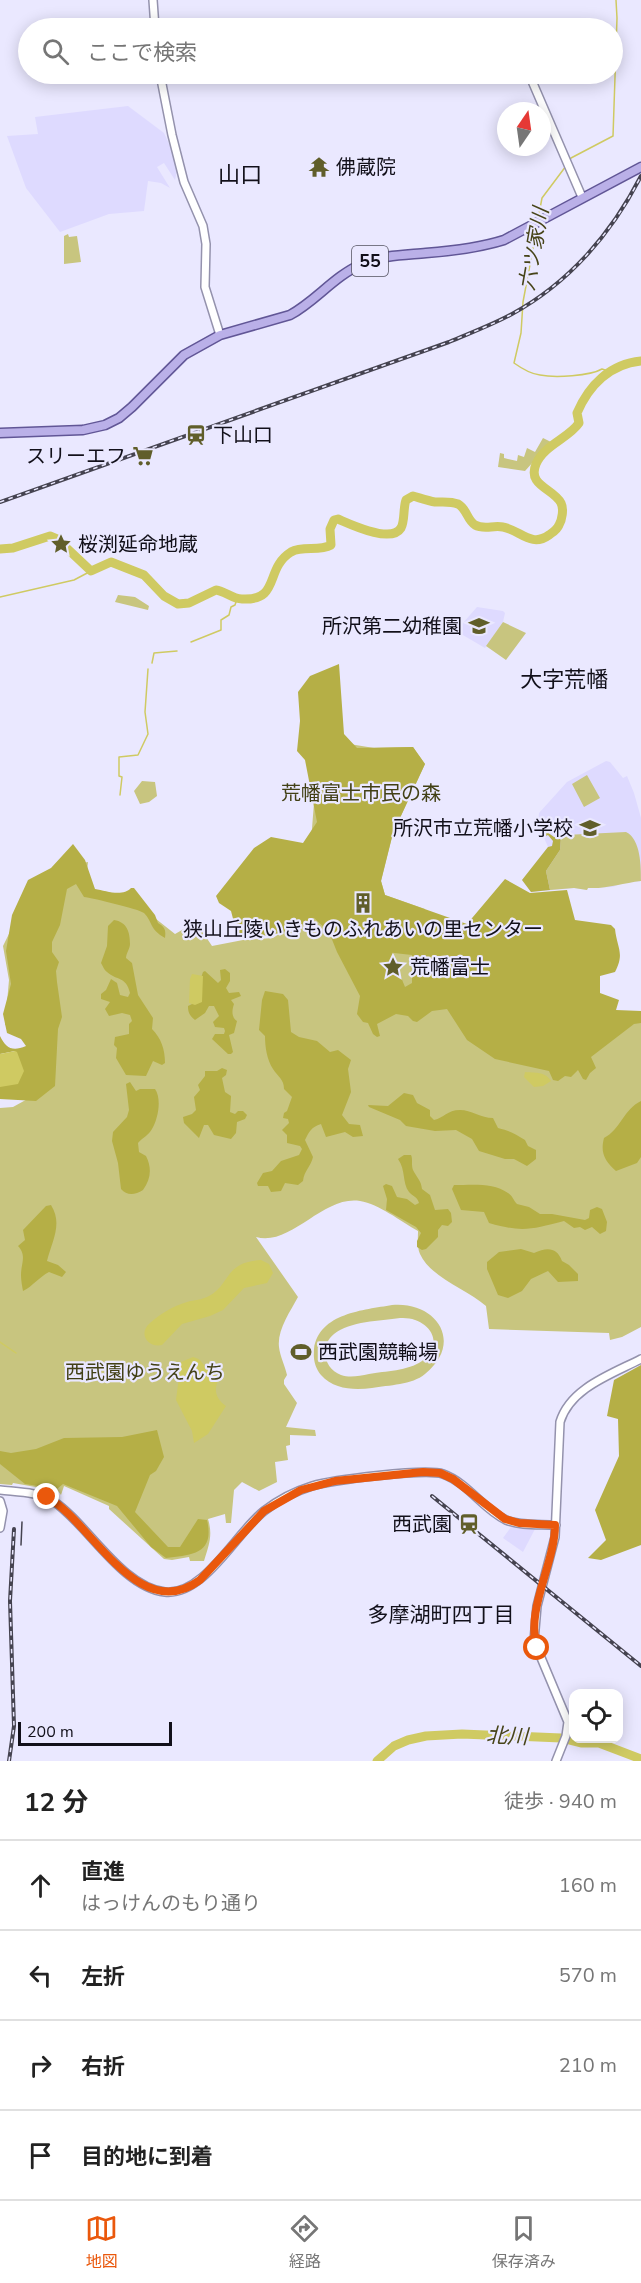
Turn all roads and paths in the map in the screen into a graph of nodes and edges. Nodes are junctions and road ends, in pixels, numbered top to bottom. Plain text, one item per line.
1 (153, 0) edge
2 (154, 18) edge
3 (162, 84) edge
4 (533, 84) edge
5 (641, 167) edge
6 (582, 197) junction
7 (220, 335) junction
8 (0, 433) edge
9 (641, 1359) edge
10 (0, 1490) edge
11 (0, 1501) edge
12 (555, 1525) junction
13 (0, 1528) edge
14 (556, 1761) edge

1 - 2 street
3 - 7 street
4 - 6 street
5 - 6 main road, 55
6 - 7 main road, 55
7 - 8 main road, 55
9 - 12 street
10 - 12 street
11 - 13 street
12 - 14 street

